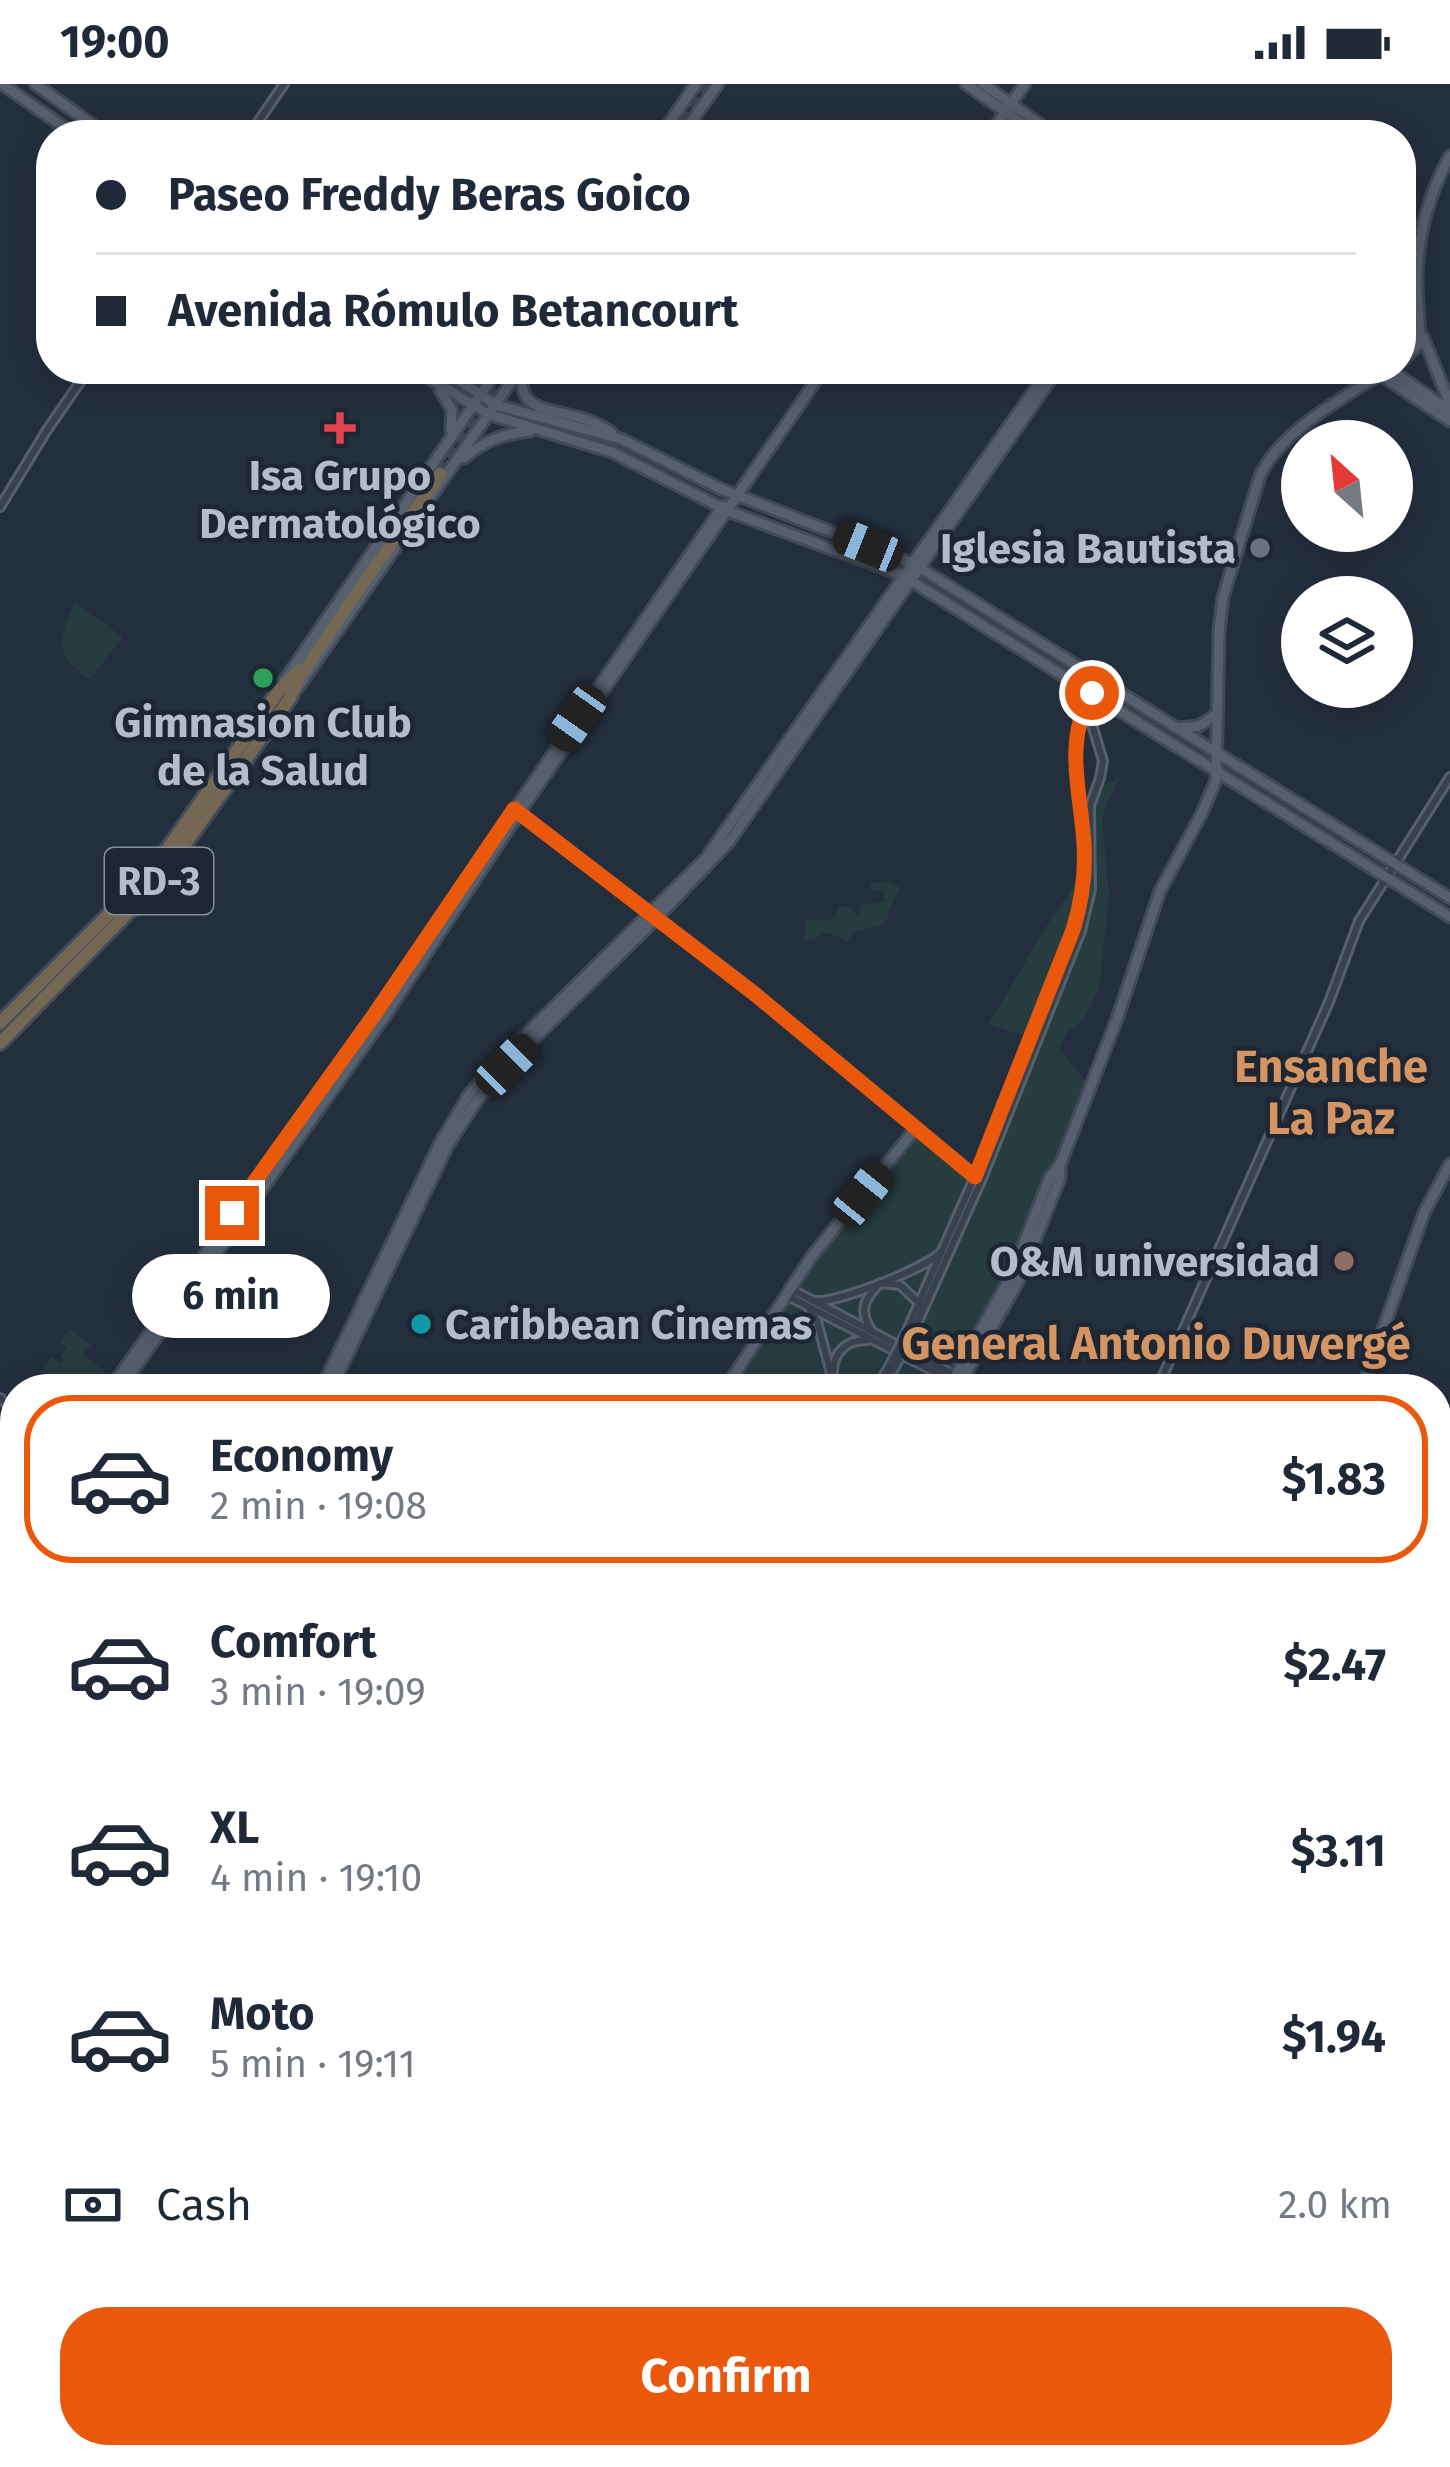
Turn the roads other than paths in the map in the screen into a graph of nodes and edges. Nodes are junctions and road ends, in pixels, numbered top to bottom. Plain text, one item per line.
1 (2, 84) edge
2 (35, 84) edge
3 (284, 84) edge
4 (696, 84) edge
5 (718, 84) edge
6 (966, 84) edge
7 (983, 84) edge
8 (1025, 84) edge
9 (1008, 108) junction
10 (54, 120) edge
11 (86, 120) edge
12 (259, 120) edge
13 (671, 120) edge
14 (693, 120) edge
15 (1000, 120) edge
16 (1021, 120) edge
17 (1029, 120) edge
18 (1450, 157) edge
19 (1420, 329) junction
20 (1416, 347) edge
21 (79, 384) edge
22 (435, 384) edge
23 (464, 384) edge
24 (488, 384) edge
25 (512, 384) edge
26 (521, 384) edge
27 (814, 384) edge
28 (1042, 384) edge
29 (1044, 384) edge
30 (1364, 384) edge
31 (1402, 384) edge
32 (1408, 384) edge
33 (438, 386) junction
34 (1041, 387) junction
35 (480, 395) junction
36 (472, 406) junction
37 (1450, 408) edge
38 (492, 410) junction
39 (1450, 421) edge
40 (537, 430) junction
41 (450, 436) junction
42 (621, 439) junction
43 (455, 465) junction
44 (438, 472) tunnel mouth
45 (737, 495) junction
46 (0, 506) edge
47 (725, 509) junction
48 (915, 566) junction
49 (906, 578) junction
50 (284, 695) junction
51 (1097, 696) junction
52 (1217, 714) junction
53 (1179, 728) junction
54 (1101, 746) junction
55 (1074, 749) junction
56 (1218, 752) junction
57 (1218, 772) junction
58 (1450, 777) edge
59 (1100, 778) junction
60 (1076, 779) junction
61 (517, 811) junction
62 (1395, 864) junction
63 (1387, 878) junction
64 (1450, 898) edge
65 (654, 914) junction
66 (1450, 917) edge
67 (2, 1017) edge
68 (0, 1043) edge
69 (1025, 1061) junction
70 (916, 1128) junction
71 (1450, 1164) edge
72 (978, 1179) junction
73 (946, 1244) junction
74 (880, 1283) junction
75 (787, 1291) junction
76 (807, 1302) junction
77 (923, 1307) junction
78 (874, 1337) junction
79 (121, 1374) edge
80 (131, 1374) edge
81 (327, 1374) edge
82 (338, 1374) edge
83 (734, 1374) edge
84 (832, 1374) edge
85 (835, 1374) edge
86 (888, 1374) edge
87 (939, 1374) edge
88 (963, 1374) edge
89 (1164, 1374) edge
90 (1367, 1374) edge

1 - 10 main road
2 - 11 main road
3 - 12 street
4 - 13 main road
5 - 14 main road
6 - 9 main road
7 - 9 main road
8 - 9 main road
9 - 15 main road
9 - 16 main road
9 - 17 main road
18 - 19 main road
19 - 20 main road
19 - 37 main road
21 - 46 street
22 - 33 main road
23 - 35 main road
24 - 35 main road, RD-3
25 - 38 main road, RD-3
26 - 42 main road
27 - 45 main road
28 - 34 main road
29 - 34 main road
30 - 52 main road
31 - 39 main road
32 - 37 main road
33 - 36 main road
33 - 41 main road
34 - 48 main road
35 - 36 main road, RD-3
35 - 38 main road
36 - 38 main road
36 - 41 main road, RD-3
38 - 40 main road
38 - 42 main road
38 - 43 main road, RD-3
40 - 43 main road
40 - 47 main road
41 - 50 main road, RD-3
42 - 45 main road
43 - 50 main road, RD-3
44 - 50 highway, RD-3
45 - 47 main road
45 - 48 main road
47 - 49 main road
47 - 61 main road
48 - 49 main road
48 - 53 main road
49 - 51 main road
49 - 65 main road
50 - 67 highway, RD-3
50 - 68 highway, RD-3
51 - 54 street
51 - 55 street
51 - 57 main road
52 - 53 main road
52 - 56 main road
53 - 56 main road
54 - 55 street
54 - 59 street
55 - 60 street
56 - 57 main road
56 - 62 main road
57 - 63 main road
57 - 88 main road
58 - 62 street
59 - 60 street
59 - 69 street
60 - 69 street
61 - 65 main road
61 - 79 main road
61 - 80 main road
62 - 63 street
62 - 64 main road
63 - 66 main road
63 - 89 street
65 - 70 main road
65 - 81 main road
65 - 82 main road
69 - 72 street
70 - 72 street
70 - 75 main road
71 - 90 main road
72 - 73 street
72 - 77 street
73 - 74 street
73 - 77 street
74 - 76 street
74 - 77 street
74 - 78 street
75 - 76 street
75 - 83 main road
76 - 78 street
76 - 84 street
77 - 86 street, bridge
78 - 85 street
78 - 87 street

